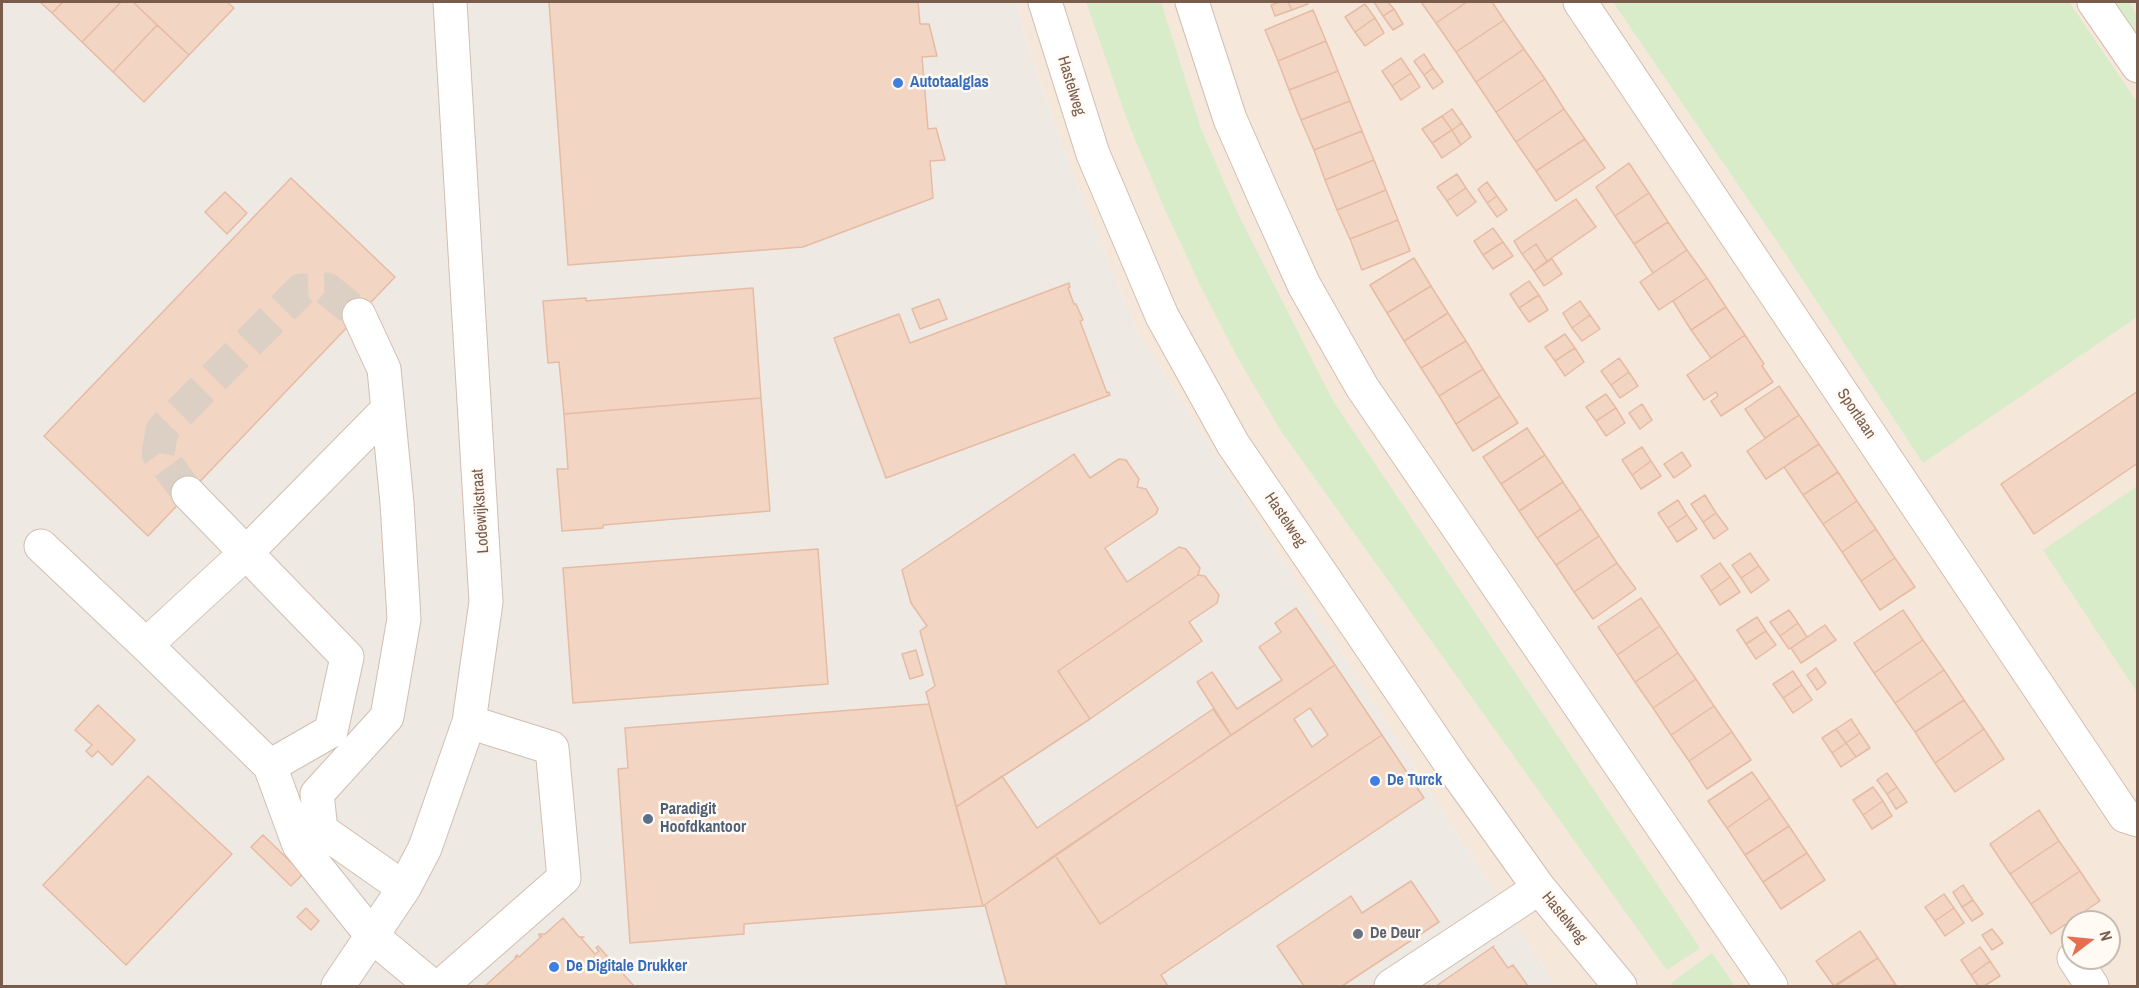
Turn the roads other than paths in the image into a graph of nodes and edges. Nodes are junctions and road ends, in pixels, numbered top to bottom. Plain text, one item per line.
1 (450, 2) edge
2 (1045, 2) edge
3 (1191, 2) edge
4 (1580, 2) edge
5 (2094, 2) edge
6 (2138, 66) edge
7 (359, 315) tunnel mouth
8 (388, 409) junction
9 (188, 493) tunnel mouth
10 (41, 546) dead end
11 (247, 552) junction
12 (146, 645) junction
13 (469, 722) junction
14 (270, 766) junction
15 (2138, 820) edge
16 (404, 888) junction
17 (1539, 888) junction
18 (373, 937) junction
19 (2081, 970) edge
20 (338, 987) edge
21 (432, 987) edge
22 (441, 987) edge
23 (1390, 987) edge
24 (1620, 987) edge
25 (1771, 987) edge
26 (2092, 987) edge

1 - 13 street, Lodewijkstraat
2 - 17 street, Hastelweg
3 - 25 street
4 - 15 street, Sportlaan
5 - 6 street
7 - 8 street
8 - 11 street
8 - 16 street
9 - 11 street
10 - 12 street
11 - 12 street
11 - 14 street
12 - 14 street
13 - 16 street, Lodewijkstraat
13 - 22 street
14 - 18 street
16 - 18 street, Lodewijkstraat
17 - 23 street
17 - 24 street, Hastelweg
18 - 20 street, Lodewijkstraat
18 - 21 street
19 - 26 street

